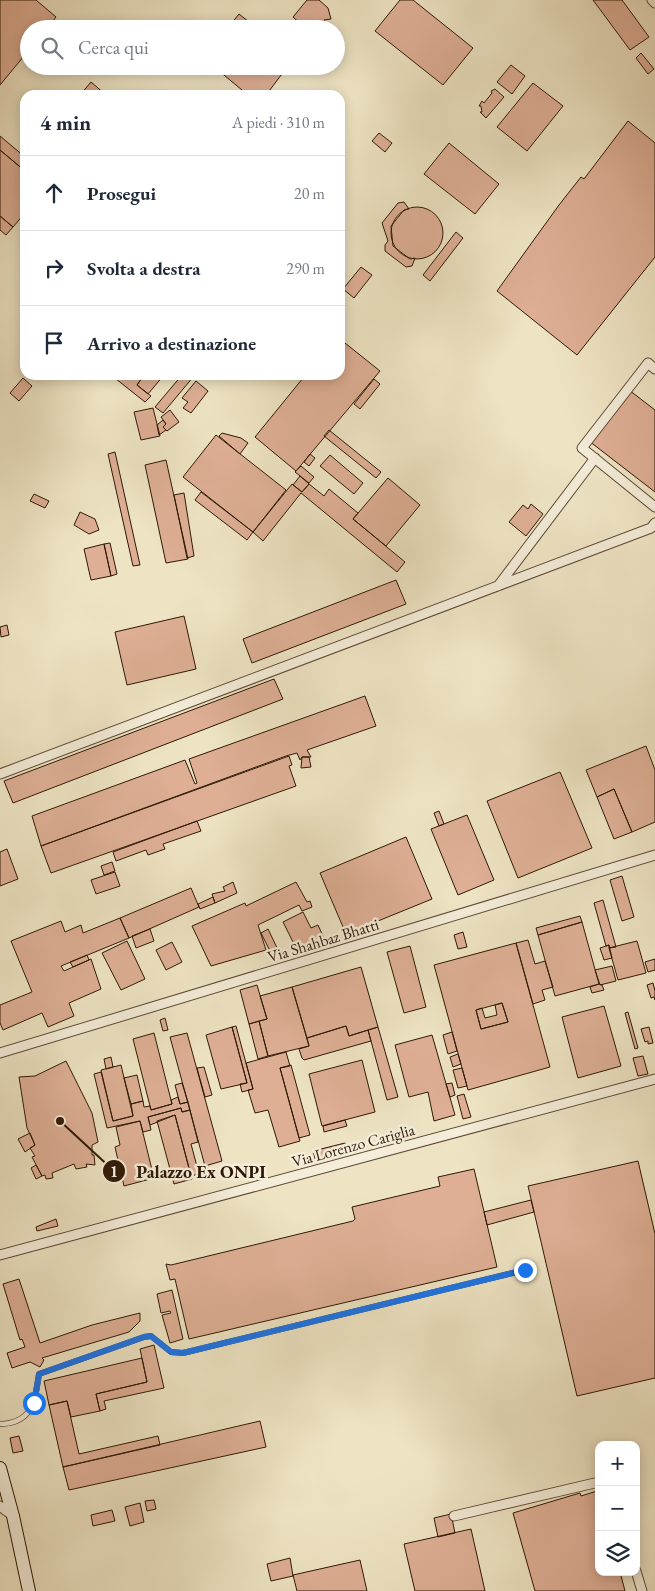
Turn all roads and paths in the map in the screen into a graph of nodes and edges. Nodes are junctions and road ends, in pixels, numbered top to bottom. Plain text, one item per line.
1 (652, 0) edge
2 (655, 4) edge
3 (655, 369) edge
4 (595, 458) junction
5 (655, 506) edge
6 (655, 523) edge
7 (498, 586) junction
8 (0, 774) edge
9 (655, 855) edge
10 (0, 1053) edge
11 (655, 1079) edge
12 (0, 1255) edge
13 (525, 1270) dead end
14 (0, 1424) edge
15 (0, 1468) edge
16 (595, 1483) edge
17 (0, 1506) edge
18 (13, 1516) junction
19 (454, 1516) dead end
20 (638, 1576) edge
21 (29, 1591) edge
22 (642, 1591) edge

1 - 2 street
3 - 4 street
4 - 5 street
4 - 7 street
6 - 7 street
7 - 8 street
9 - 10 street, Via Shahbaz Bhatti
11 - 12 street, Via Lorenzo Cariglia
13 - 14 lane
15 - 18 main road
16 - 19 street
17 - 18 street
18 - 21 main road
20 - 22 street

